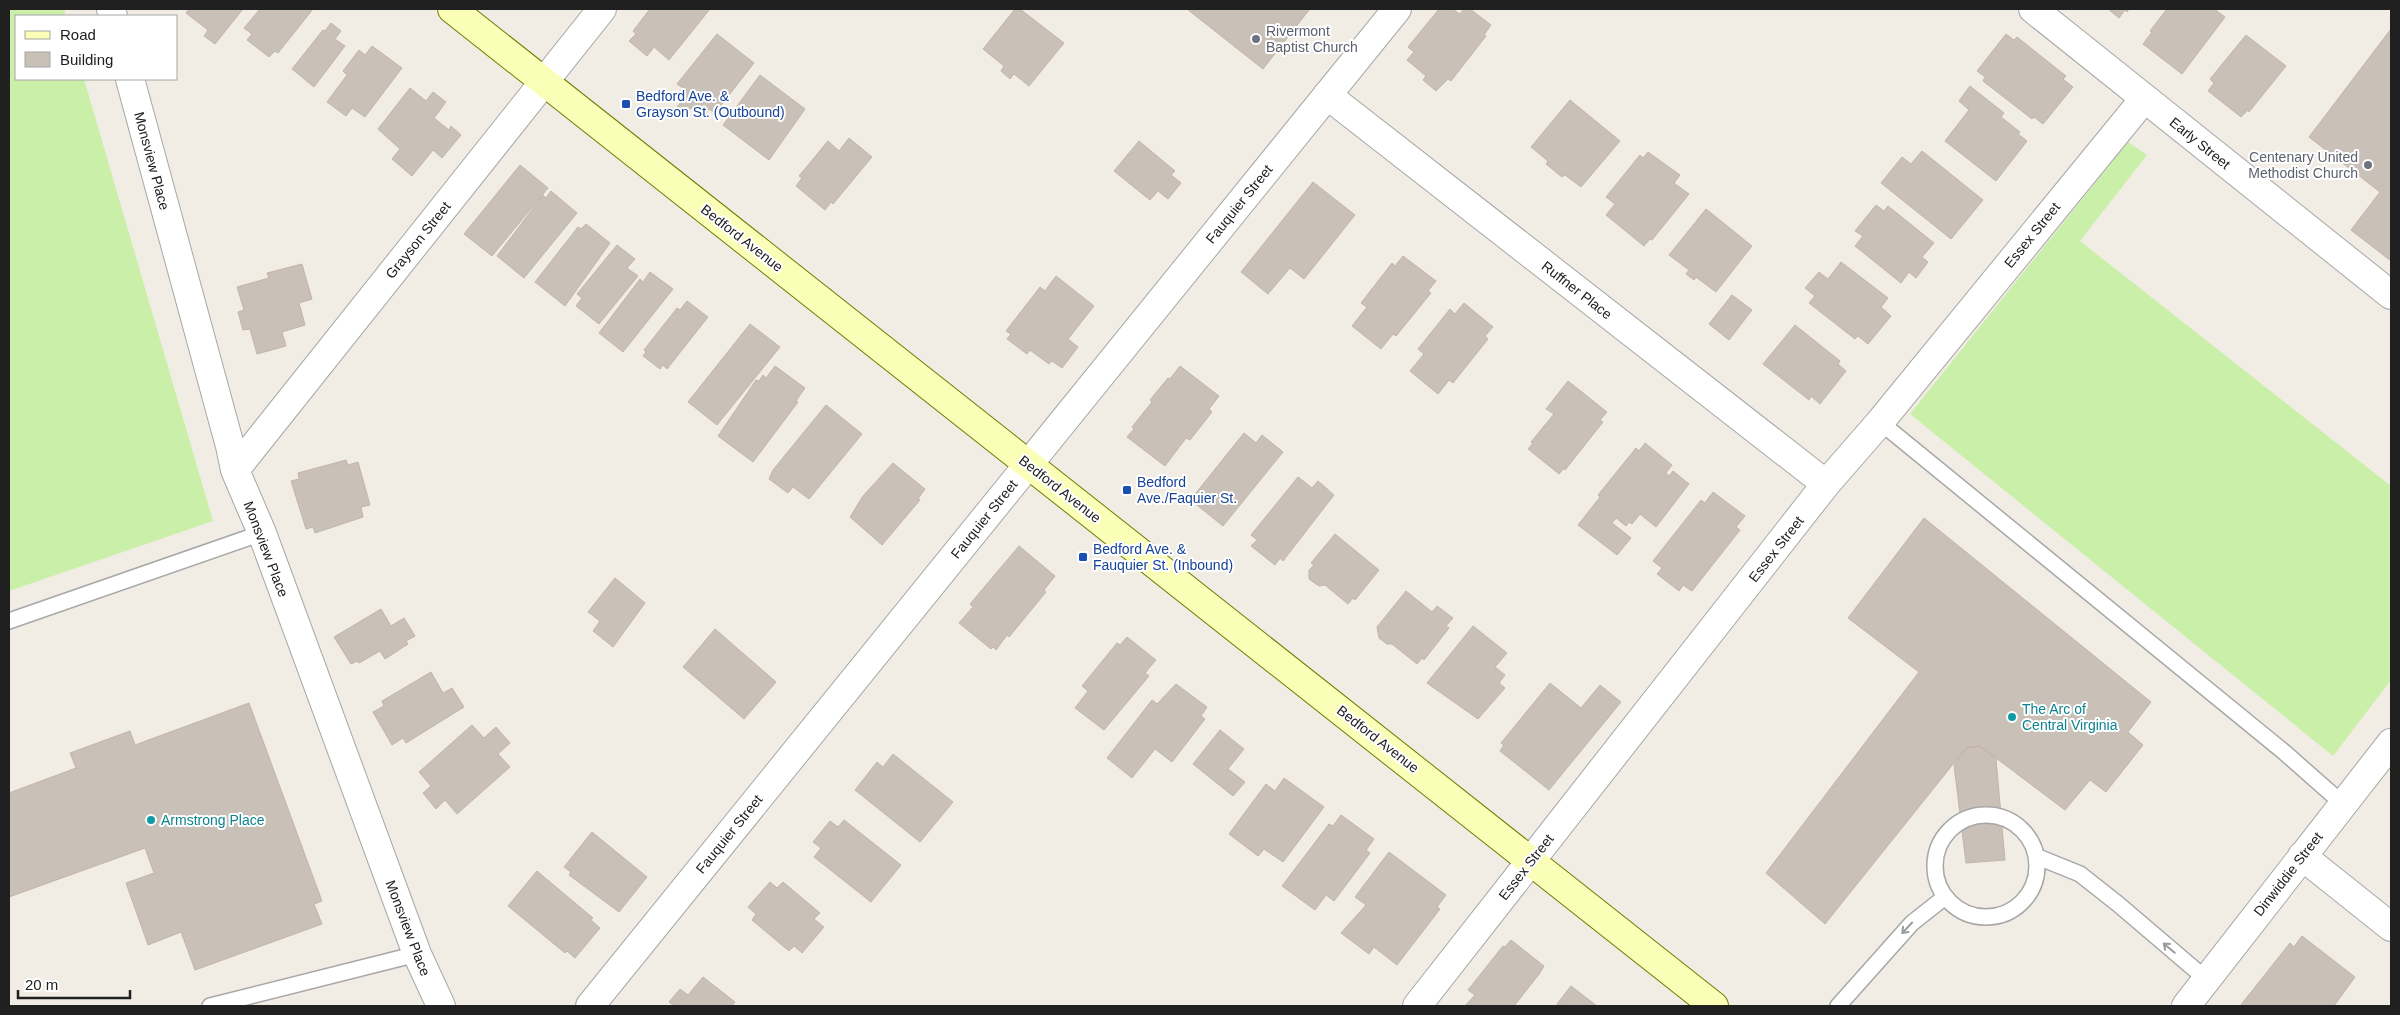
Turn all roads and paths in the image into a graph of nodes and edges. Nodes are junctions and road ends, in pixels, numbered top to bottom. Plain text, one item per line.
1 (452, 9) edge
2 (602, 9) edge
3 (1397, 9) edge
4 (2033, 9) edge
5 (130, 80) edge
6 (543, 81) junction
7 (1327, 96) junction
8 (2144, 99) junction
9 (2391, 295) edge
10 (1880, 422) junction
11 (1028, 464) junction
12 (235, 470) junction
13 (1826, 484) junction
14 (262, 533) junction
15 (9, 621) edge
16 (2391, 744) edge
17 (2343, 804) junction
18 (2302, 856) junction
19 (2038, 857) junction
20 (1532, 860) junction
21 (1945, 897) junction
22 (2391, 927) edge
23 (417, 954) junction
24 (2206, 980) junction
25 (210, 1006) edge
26 (441, 1006) edge
27 (590, 1006) edge
28 (1417, 1006) edge
29 (1714, 1006) edge
30 (1838, 1006) edge
31 (2186, 1006) edge

1 - 6 street, Bedford Avenue
2 - 6 street, Grayson Street
3 - 7 street, Fauquier Street
4 - 8 street, Early Street
5 - 12 street, Monsview Place
6 - 11 street, Bedford Avenue
6 - 12 street, Grayson Street
7 - 11 street, Fauquier Street
7 - 13 street, Ruffner Place
8 - 9 street, Early Street
8 - 10 street, Essex Street
10 - 13 street, Essex Street
10 - 17 lane
11 - 20 street, Bedford Avenue
11 - 27 street, Fauquier Street
12 - 14 street, Monsview Place
13 - 20 street, Essex Street
14 - 15 lane
14 - 23 street, Monsview Place
16 - 17 street, Dinwiddie Street
17 - 18 street, Dinwiddie Street
18 - 22 street
18 - 24 street, Dinwiddie Street
19 - 21 lane
19 - 21 lane
24 -> 19 lane
20 - 28 street, Essex Street
20 - 29 street, Bedford Avenue
21 -> 30 lane
23 - 25 lane
23 - 26 street, Monsview Place
24 - 31 street, Dinwiddie Street

